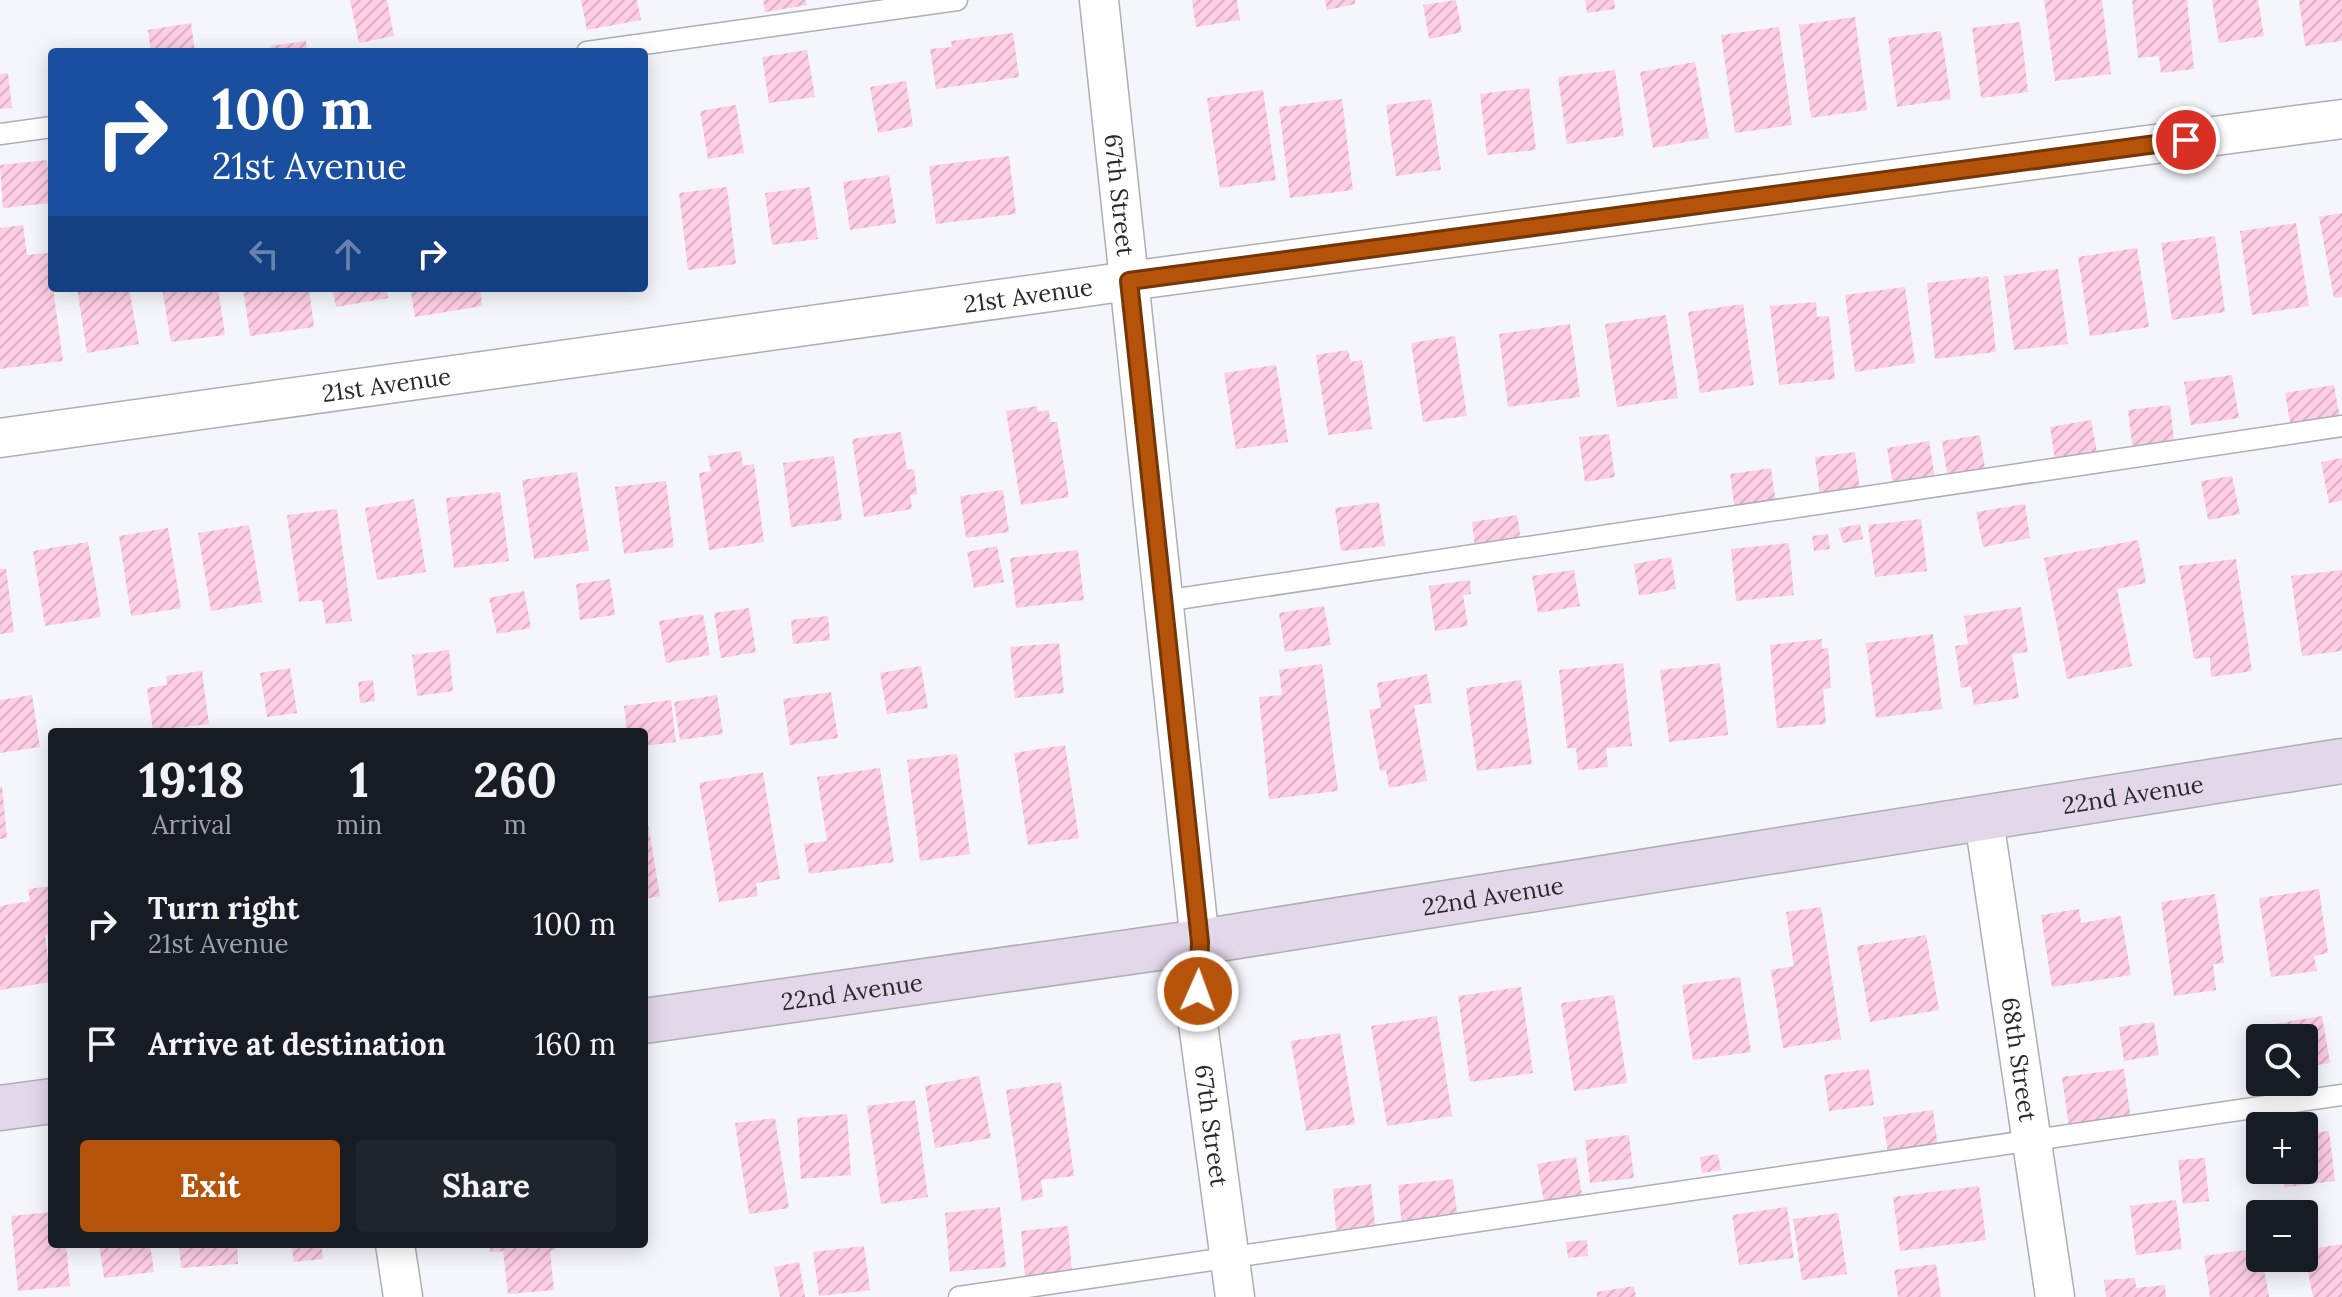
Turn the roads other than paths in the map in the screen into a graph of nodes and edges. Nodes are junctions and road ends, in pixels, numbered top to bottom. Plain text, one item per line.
1 (957, 0) edge
2 (1099, 0) edge
3 (615, 48) edge
4 (2342, 119) edge
5 (48, 128) edge
6 (0, 134) edge
7 (1129, 281) junction
8 (2342, 426) edge
9 (0, 438) edge
10 (1164, 601) junction
11 (2342, 761) edge
12 (1984, 820) junction
13 (1200, 942) junction
14 (648, 1020) edge
15 (2342, 1095) edge
16 (48, 1102) edge
17 (0, 1108) edge
18 (2031, 1141) junction
19 (396, 1248) edge
20 (1230, 1257) junction
21 (403, 1297) edge
22 (959, 1297) edge
23 (1235, 1297) edge
24 (2055, 1297) edge

1 - 3 lane
2 - 7 street, 67th Street
4 - 7 street, 21st Avenue
5 - 6 lane
7 - 9 street, 21st Avenue
7 - 10 street, 67th Street
8 - 10 lane
10 - 13 street, 67th Street
11 - 12 street, 22nd Avenue
12 - 13 street, 22nd Avenue
12 - 18 street, 68th Street
13 - 14 street, 22nd Avenue
13 - 20 street, 67th Street
15 - 18 lane
16 - 17 street
18 - 20 lane
18 - 24 street, 68th Street
19 - 21 street
20 - 22 lane
20 - 23 street, 67th Street

